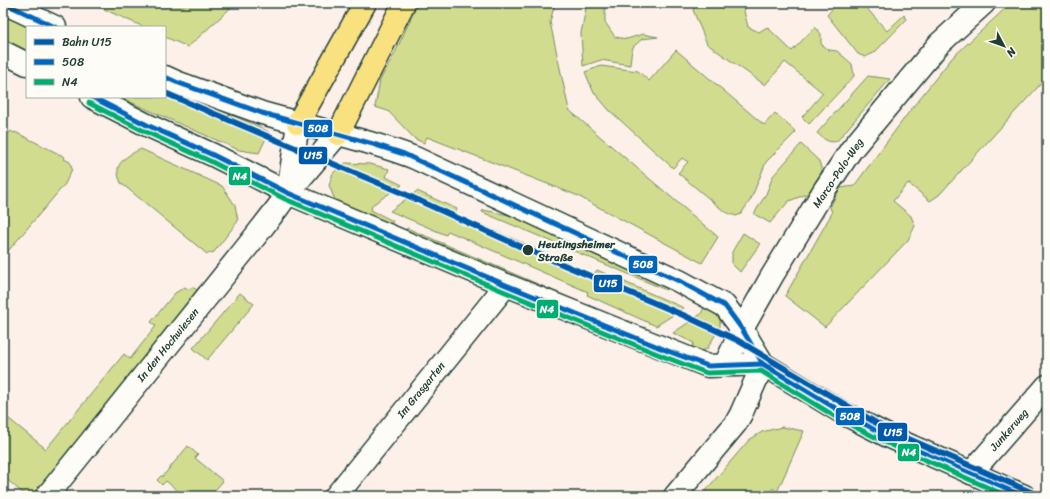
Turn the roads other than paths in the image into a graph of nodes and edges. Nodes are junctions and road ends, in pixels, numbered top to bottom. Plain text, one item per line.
1 (4, 3) edge
2 (365, 3) edge
3 (404, 3) edge
4 (984, 3) edge
5 (53, 26) edge
6 (3, 52) edge
7 (26, 64) edge
8 (166, 77) edge
9 (94, 98) edge
10 (298, 123) junction
11 (338, 134) junction
12 (288, 192) junction
13 (506, 285) junction
14 (742, 329) junction
15 (763, 364) junction
16 (725, 366) junction
17 (1047, 386) edge
18 (971, 473) junction
19 (47, 496) edge
20 (336, 496) edge
21 (675, 496) edge
22 (1024, 496) edge

1 - 5 street
2 - 10 highway
3 - 11 highway
4 - 14 street, Marco-Polo-Weg
6 - 7 street
8 - 10 street
9 - 12 street
10 - 11 street
10 - 12 street
11 - 12 street, In den Hochwiesen
11 - 14 street
12 - 13 street
12 - 19 street, In den Hochwiesen
13 - 16 street
13 - 20 street, Im Grasgarten
14 - 15 street
14 - 16 street, Marco-Polo-Weg
15 - 16 street
15 - 18 street
15 - 21 street
17 - 18 street, Junkerweg
18 - 22 street

